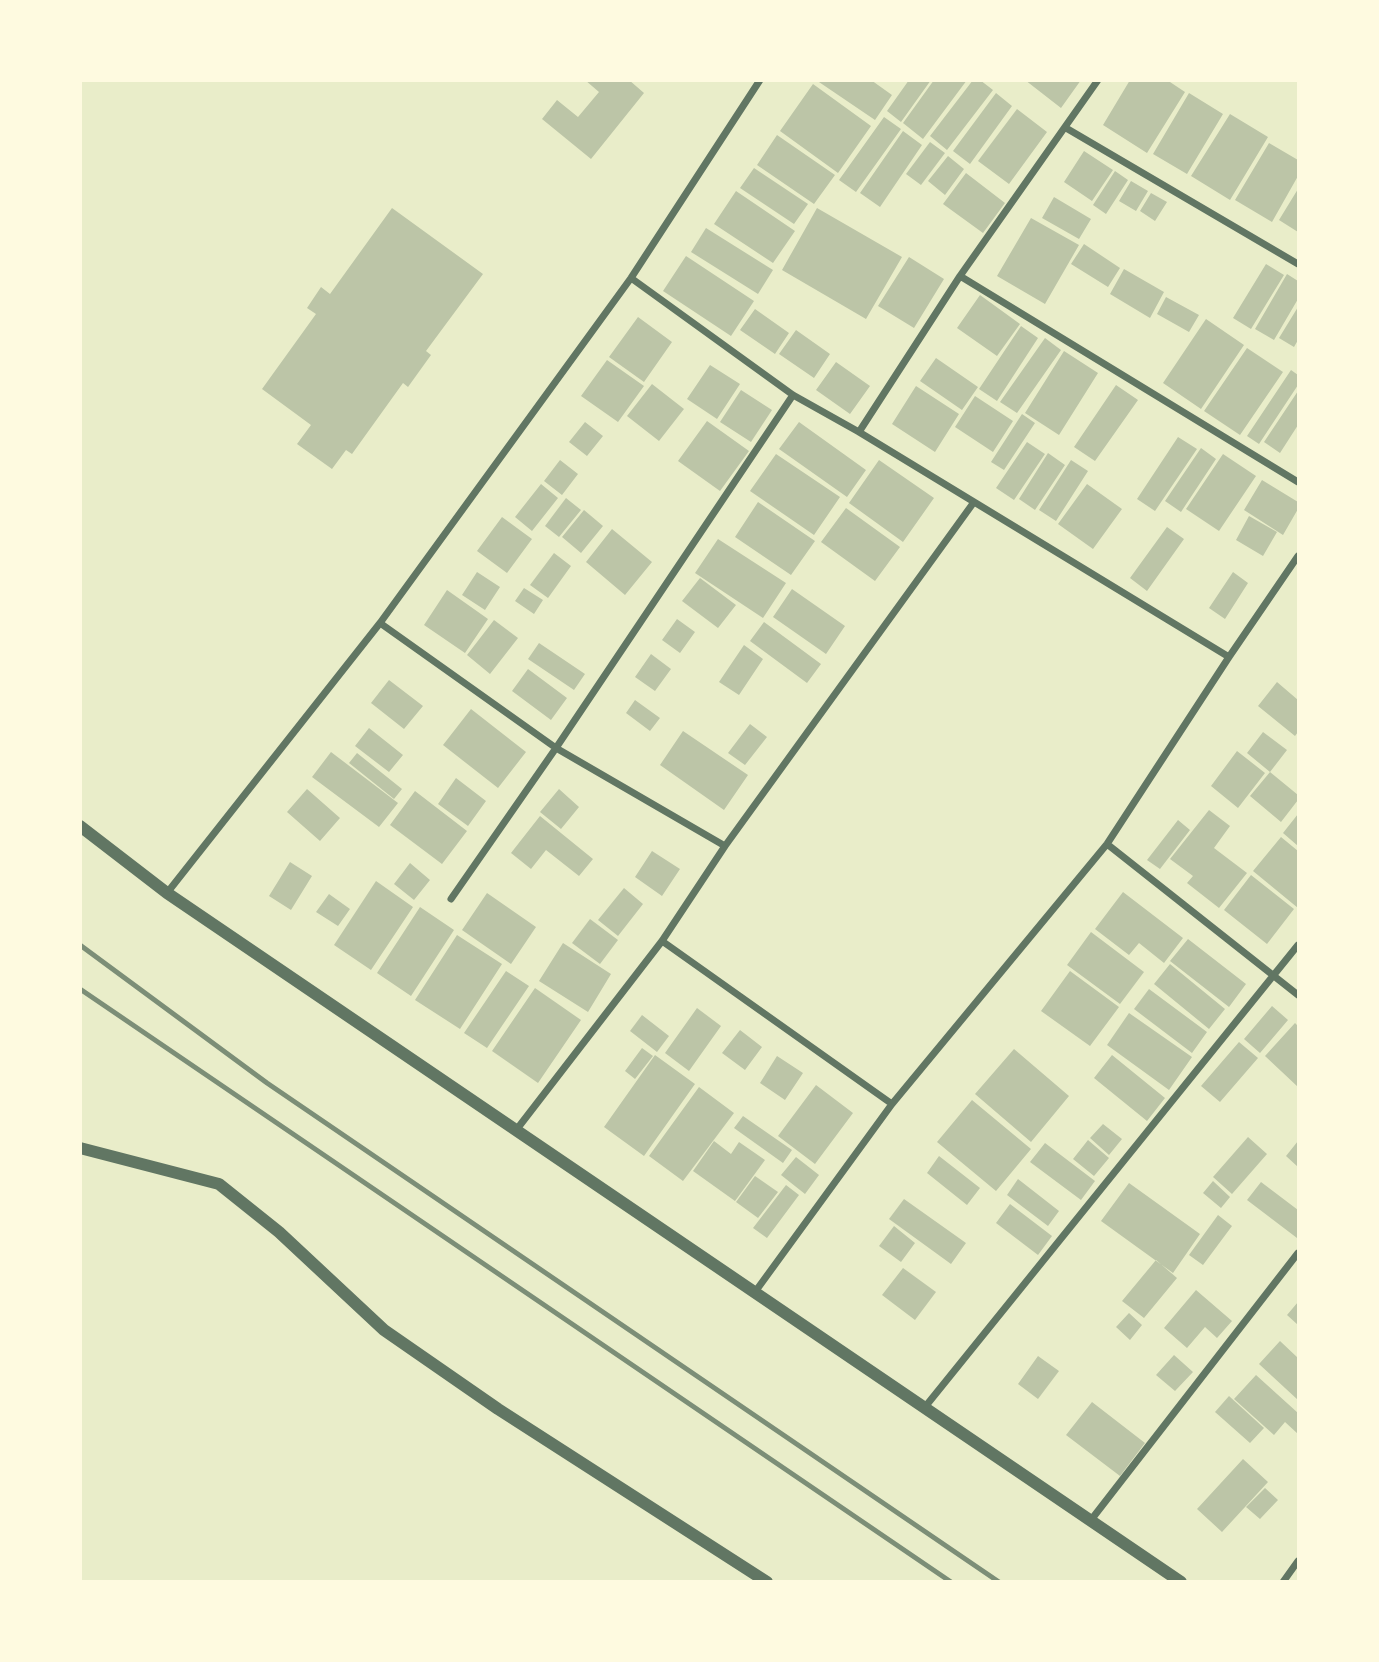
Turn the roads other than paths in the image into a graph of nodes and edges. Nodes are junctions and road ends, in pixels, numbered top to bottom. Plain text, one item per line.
1 (760, 80) edge
2 (1098, 80) edge
3 (1066, 128) junction
4 (1298, 264) edge
5 (960, 275) junction
6 (631, 278) junction
7 (793, 395) junction
8 (859, 432) junction
9 (1298, 482) edge
10 (974, 502) junction
11 (1298, 556) edge
12 (380, 623) junction
13 (1229, 657) junction
14 (556, 748) junction
15 (80, 826) edge
16 (1107, 844) junction
17 (725, 846) junction
18 (167, 893) junction
19 (451, 899) dead end
20 (662, 941) junction
21 (1298, 945) edge
22 (1275, 976) junction
23 (1298, 995) edge
24 (892, 1104) junction
25 (517, 1129) junction
26 (80, 1147) edge
27 (1298, 1253) edge
28 (755, 1292) junction
29 (925, 1408) junction
30 (1091, 1520) junction
31 (1298, 1561) edge
32 (767, 1581) edge
33 (1181, 1581) edge
34 (1283, 1581) edge

1 - 6 street
2 - 3 street
3 - 4 street
3 - 5 street
5 - 8 street
5 - 9 street
6 - 7 street
6 - 12 street
7 - 8 street
7 - 14 street
8 - 10 street
10 - 13 street
10 - 17 street
11 - 13 street
12 - 14 street
12 - 18 street
13 - 16 street
14 - 17 street
14 - 19 street
15 - 18 street
16 - 22 street
16 - 24 street
17 - 20 street
18 - 25 street
20 - 24 street
20 - 25 street
21 - 22 street
22 - 23 street
22 - 29 street
24 - 28 street
25 - 28 street
26 - 32 street
27 - 30 street
28 - 29 street
29 - 30 street
30 - 33 street
31 - 34 street

